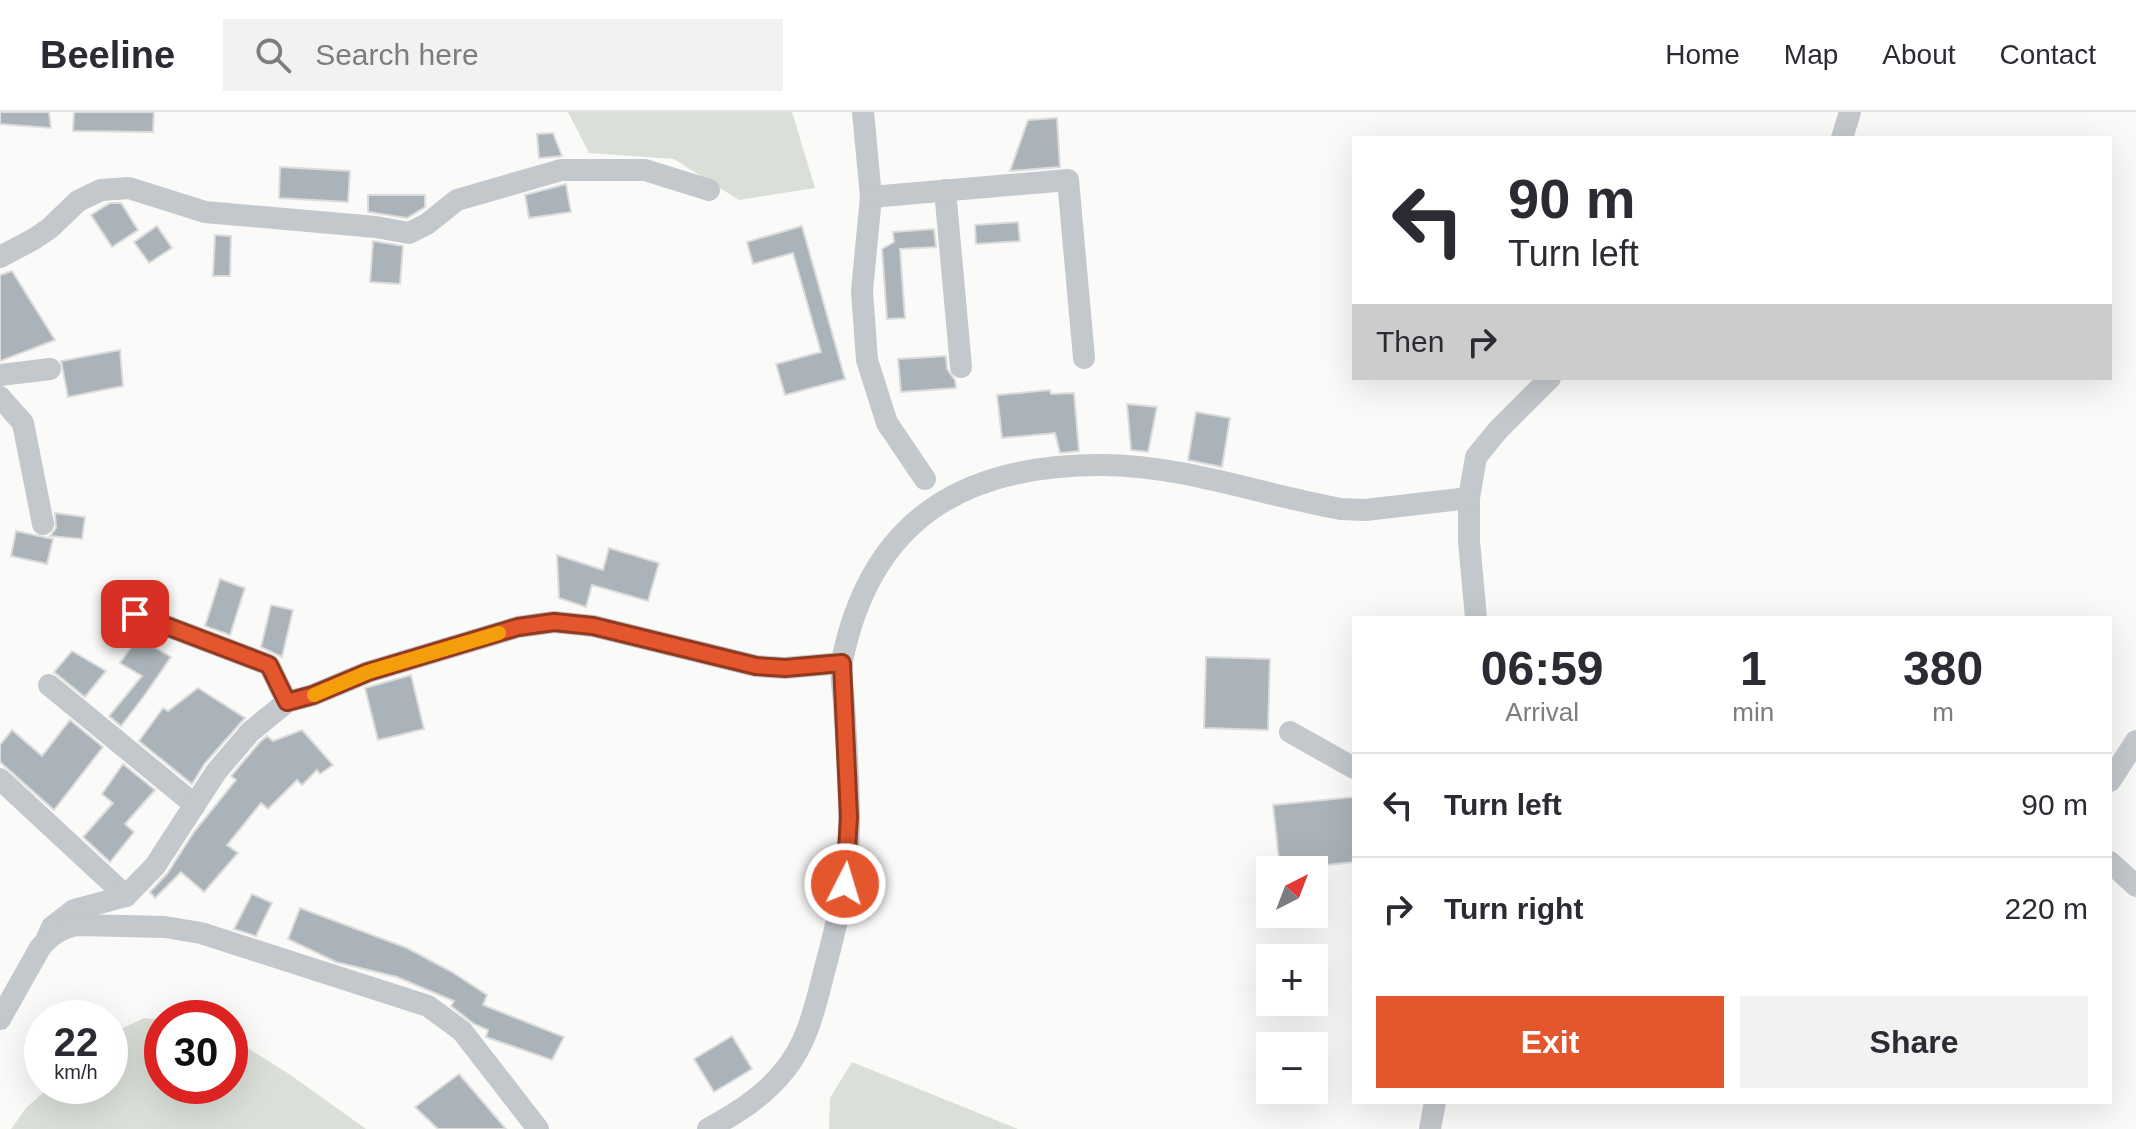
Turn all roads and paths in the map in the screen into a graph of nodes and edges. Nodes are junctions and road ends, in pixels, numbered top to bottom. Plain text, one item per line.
1 (863, 112) edge
2 (1850, 112) edge
3 (1843, 136) edge
4 (709, 190) dead end
5 (945, 190) junction
6 (871, 197) junction
7 (0, 257) edge
8 (1084, 358) dead end
9 (961, 367) dead end
10 (50, 369) dead end
11 (0, 375) edge
12 (1548, 380) edge
13 (0, 397) edge
14 (925, 479) dead end
15 (1469, 498) junction
16 (43, 524) dead end
17 (135, 614) dead end
18 (1476, 616) edge
19 (842, 663) junction
20 (49, 685) dead end
21 (287, 702) junction
22 (1290, 732) dead end
23 (2136, 741) edge
24 (1352, 767) edge
25 (2112, 778) edge
26 (0, 779) edge
27 (195, 805) junction
28 (2112, 864) edge
29 (2136, 886) edge
30 (126, 896) junction
31 (47, 938) junction
32 (0, 1019) edge
33 (1435, 1104) edge
34 (538, 1129) edge
35 (708, 1129) edge
36 (1430, 1129) edge

1 - 6 street
2 - 3 street
4 - 7 street
5 - 6 street
5 - 8 street
5 - 9 street
6 - 14 street
10 - 11 street
12 - 15 street
13 - 16 street
15 - 18 street
15 - 19 street
17 - 21 street
19 - 21 street
19 - 35 street
20 - 27 street
21 - 27 street
22 - 24 street
23 - 25 street
26 - 30 street
27 - 30 street
28 - 29 street
30 - 31 street
31 - 32 street
31 - 34 street
33 - 36 street

